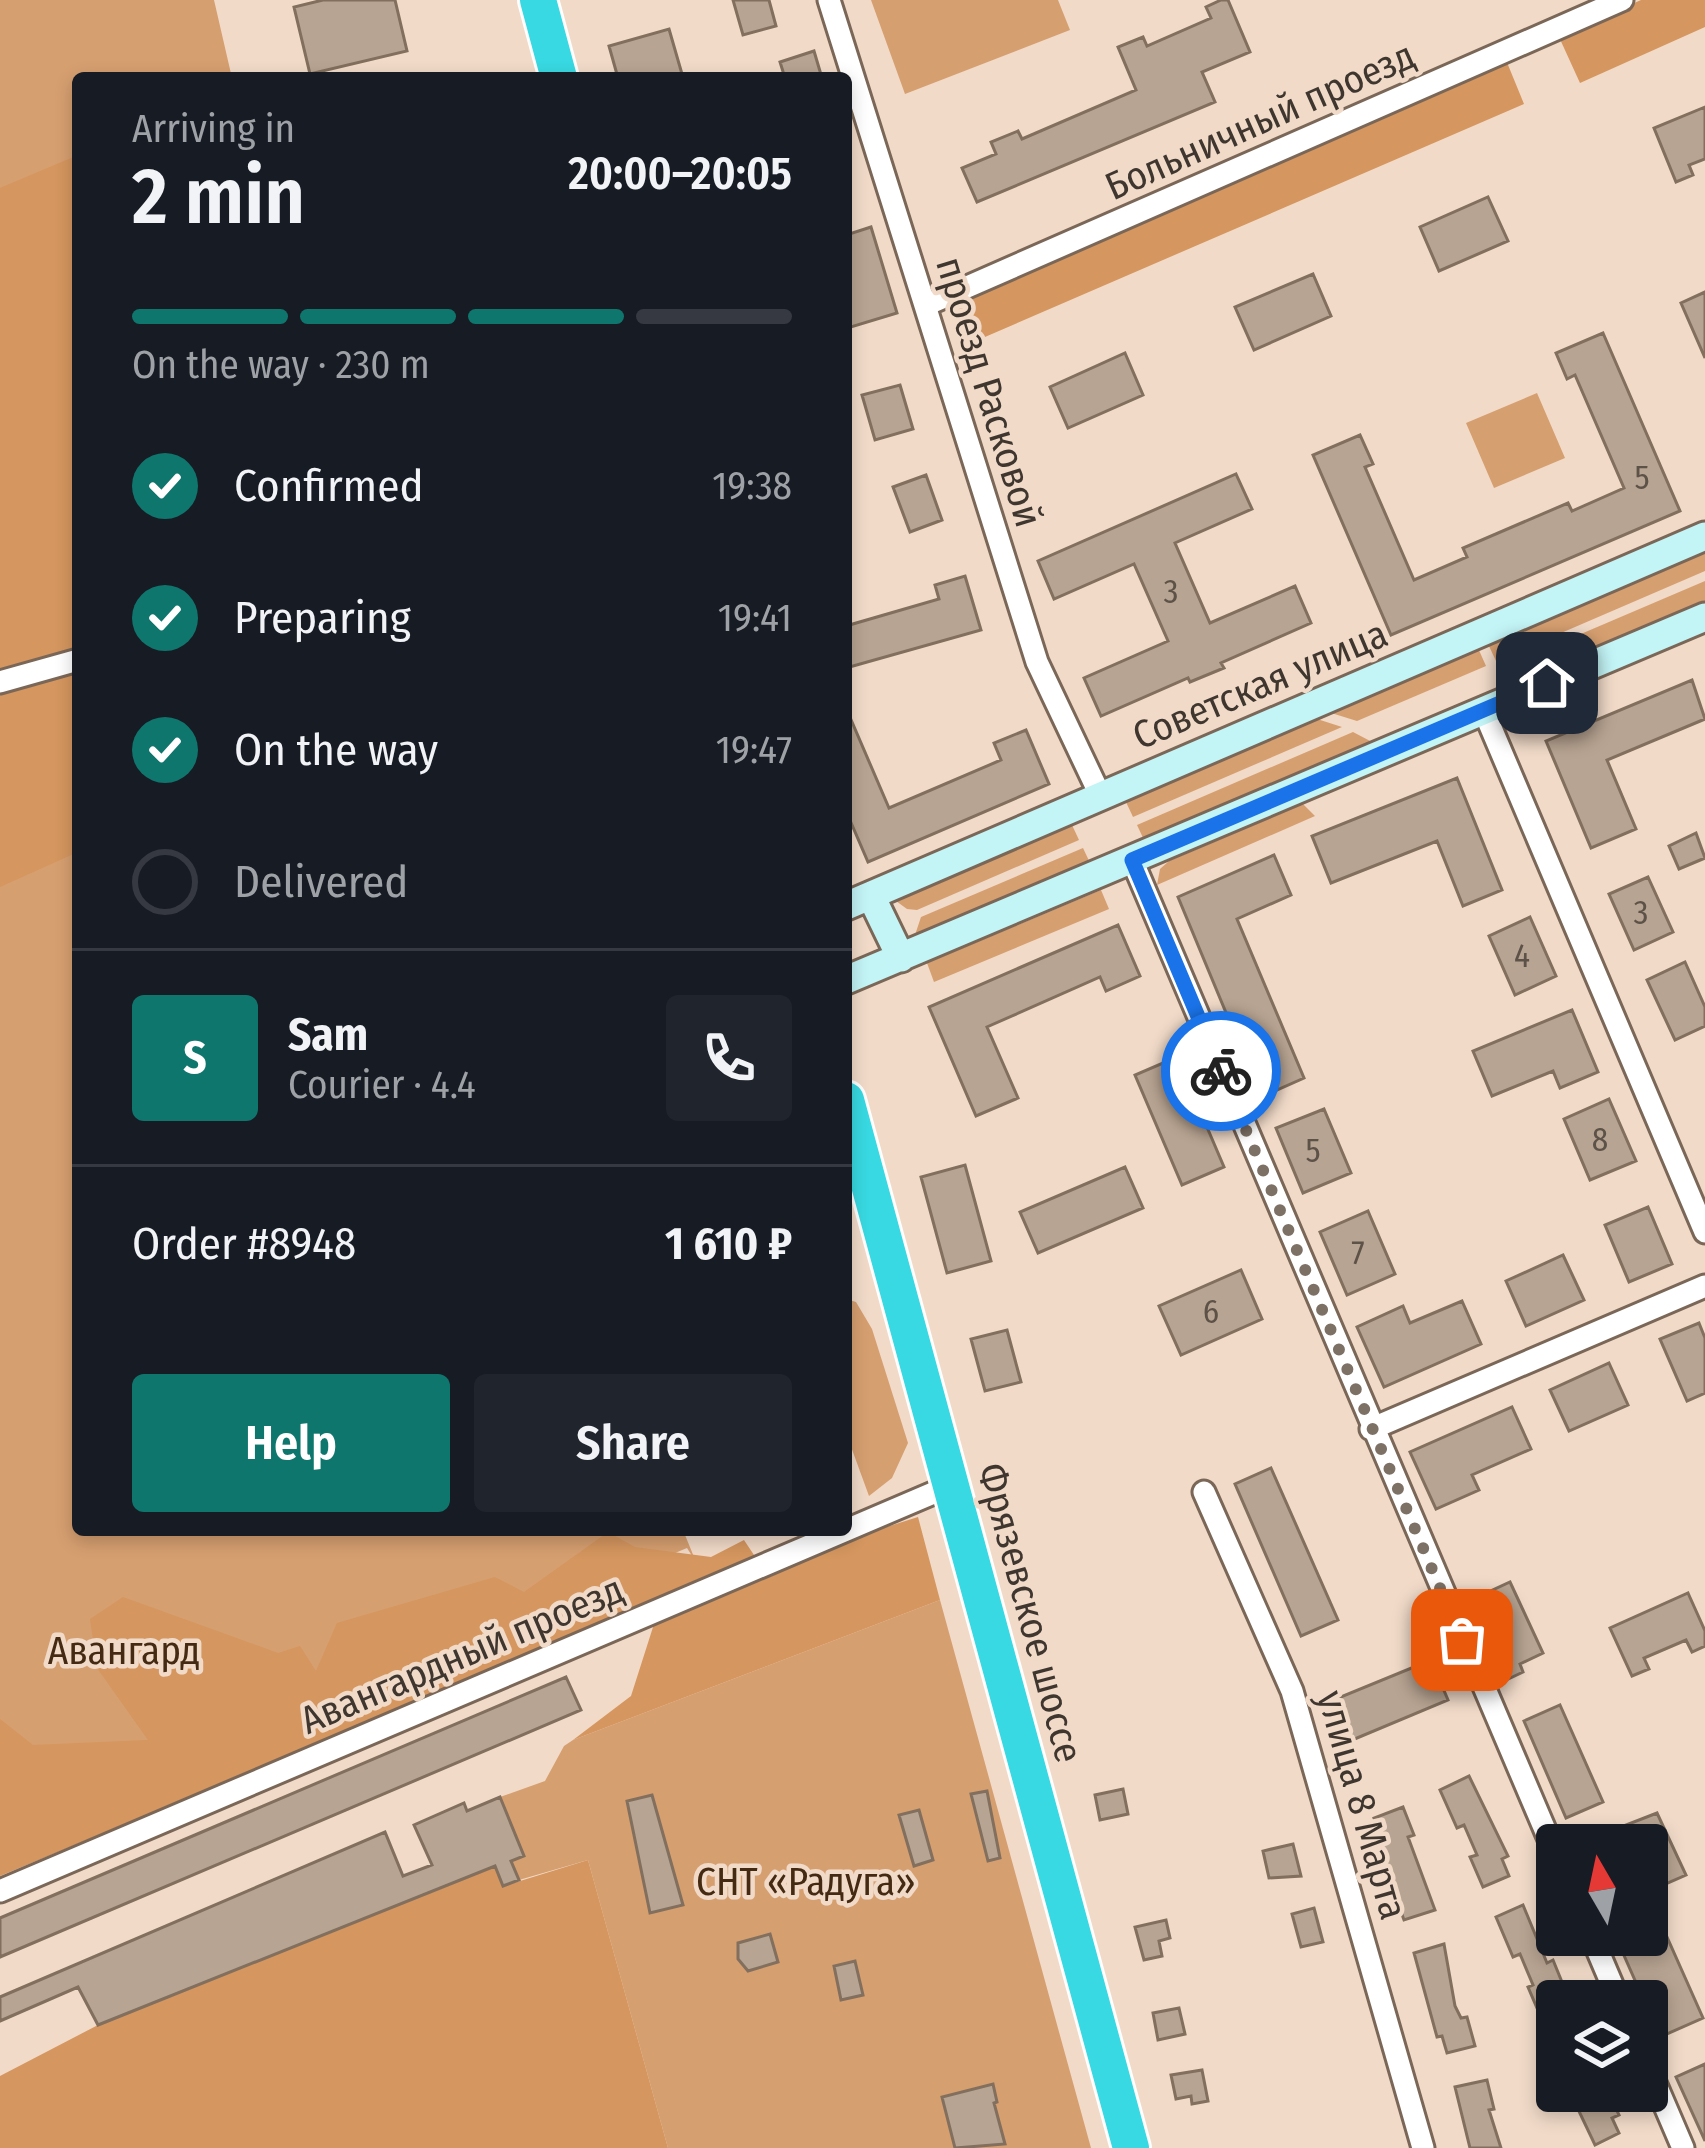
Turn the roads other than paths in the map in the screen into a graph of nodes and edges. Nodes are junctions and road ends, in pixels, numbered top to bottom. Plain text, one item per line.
1 (538, 0) edge
2 (830, 0) edge
3 (1622, 0) edge
4 (557, 72) edge
5 (926, 305) junction
6 (1705, 536) edge
7 (1705, 617) edge
8 (72, 662) edge
9 (0, 682) edge
10 (1483, 709) junction
11 (1101, 797) junction
12 (1132, 860) junction
13 (858, 901) edge
14 (901, 958) junction
15 (852, 978) edge
16 (852, 1122) edge
17 (1705, 1232) edge
18 (1705, 1286) edge
19 (1371, 1429) junction
20 (952, 1486) junction
21 (1204, 1492) dead end
22 (852, 1529) edge
23 (834, 1536) edge
24 (1542, 1824) edge
25 (0, 1891) edge
26 (1668, 2112) edge
27 (1131, 2148) edge
28 (1423, 2148) edge
29 (1684, 2148) edge

1 - 4 highway
2 - 5 street, проезд Расковой
3 - 5 street, Больничный проезд
5 - 11 street, проезд Расковой
6 - 11 main road, Советская улица
7 - 10 main road
8 - 9 street
10 - 12 main road
10 - 17 street
11 - 13 main road, Советская улица
12 - 14 main road
12 - 19 street
13 - 14 main road
14 - 15 main road
16 - 20 highway, Фрязевское шоссе
18 - 19 street
19 - 24 street
20 - 22 street, Авангардный проезд
20 - 27 highway, Фрязевское шоссе
21 - 28 street, улица 8 Марта
23 - 25 street, Авангардный проезд
26 - 29 street

